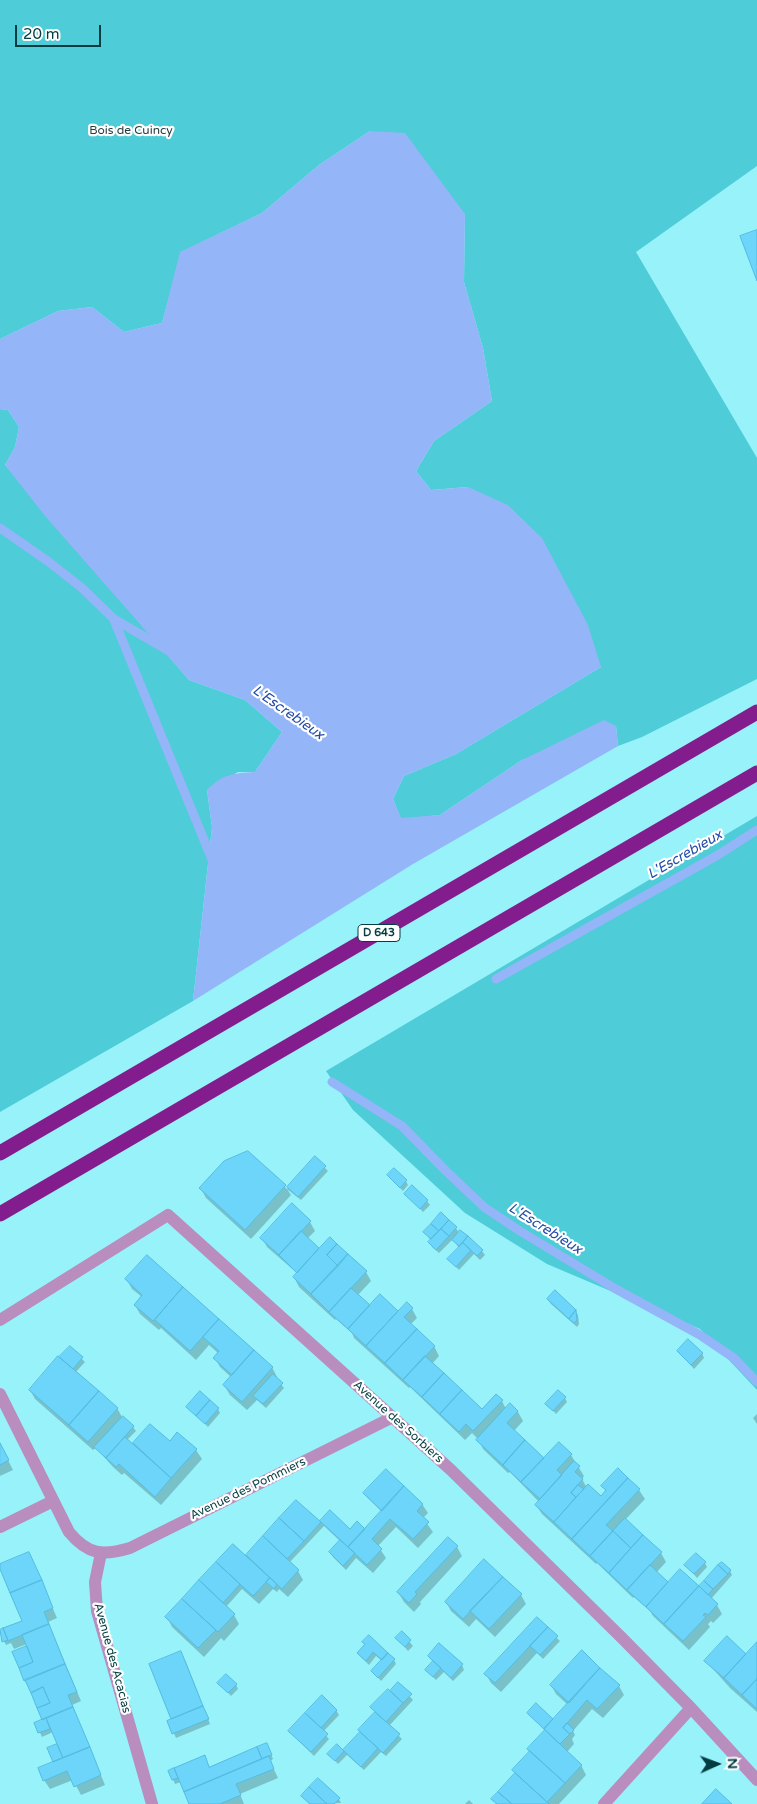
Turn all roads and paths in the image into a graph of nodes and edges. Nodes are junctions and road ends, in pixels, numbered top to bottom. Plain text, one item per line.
1 (757, 712) edge
2 (757, 773) edge
3 (0, 1154) edge
4 (0, 1214) edge
5 (0, 1320) edge
6 (0, 1394) edge
7 (393, 1417) junction
8 (53, 1501) junction
9 (0, 1528) edge
10 (101, 1553) junction
11 (691, 1708) junction
12 (757, 1780) edge
13 (152, 1804) edge
14 (604, 1804) edge

1 - 3 highway, D 643
2 - 4 highway
5 - 7 street, Avenue des Sorbiers
6 - 8 street
7 - 10 street, Avenue des Pommiers
7 - 11 street, Avenue des Sorbiers
8 - 9 street
8 - 10 street
10 - 13 street, Avenue des Acacias
11 - 12 street, Avenue des Sorbiers
11 - 14 street

